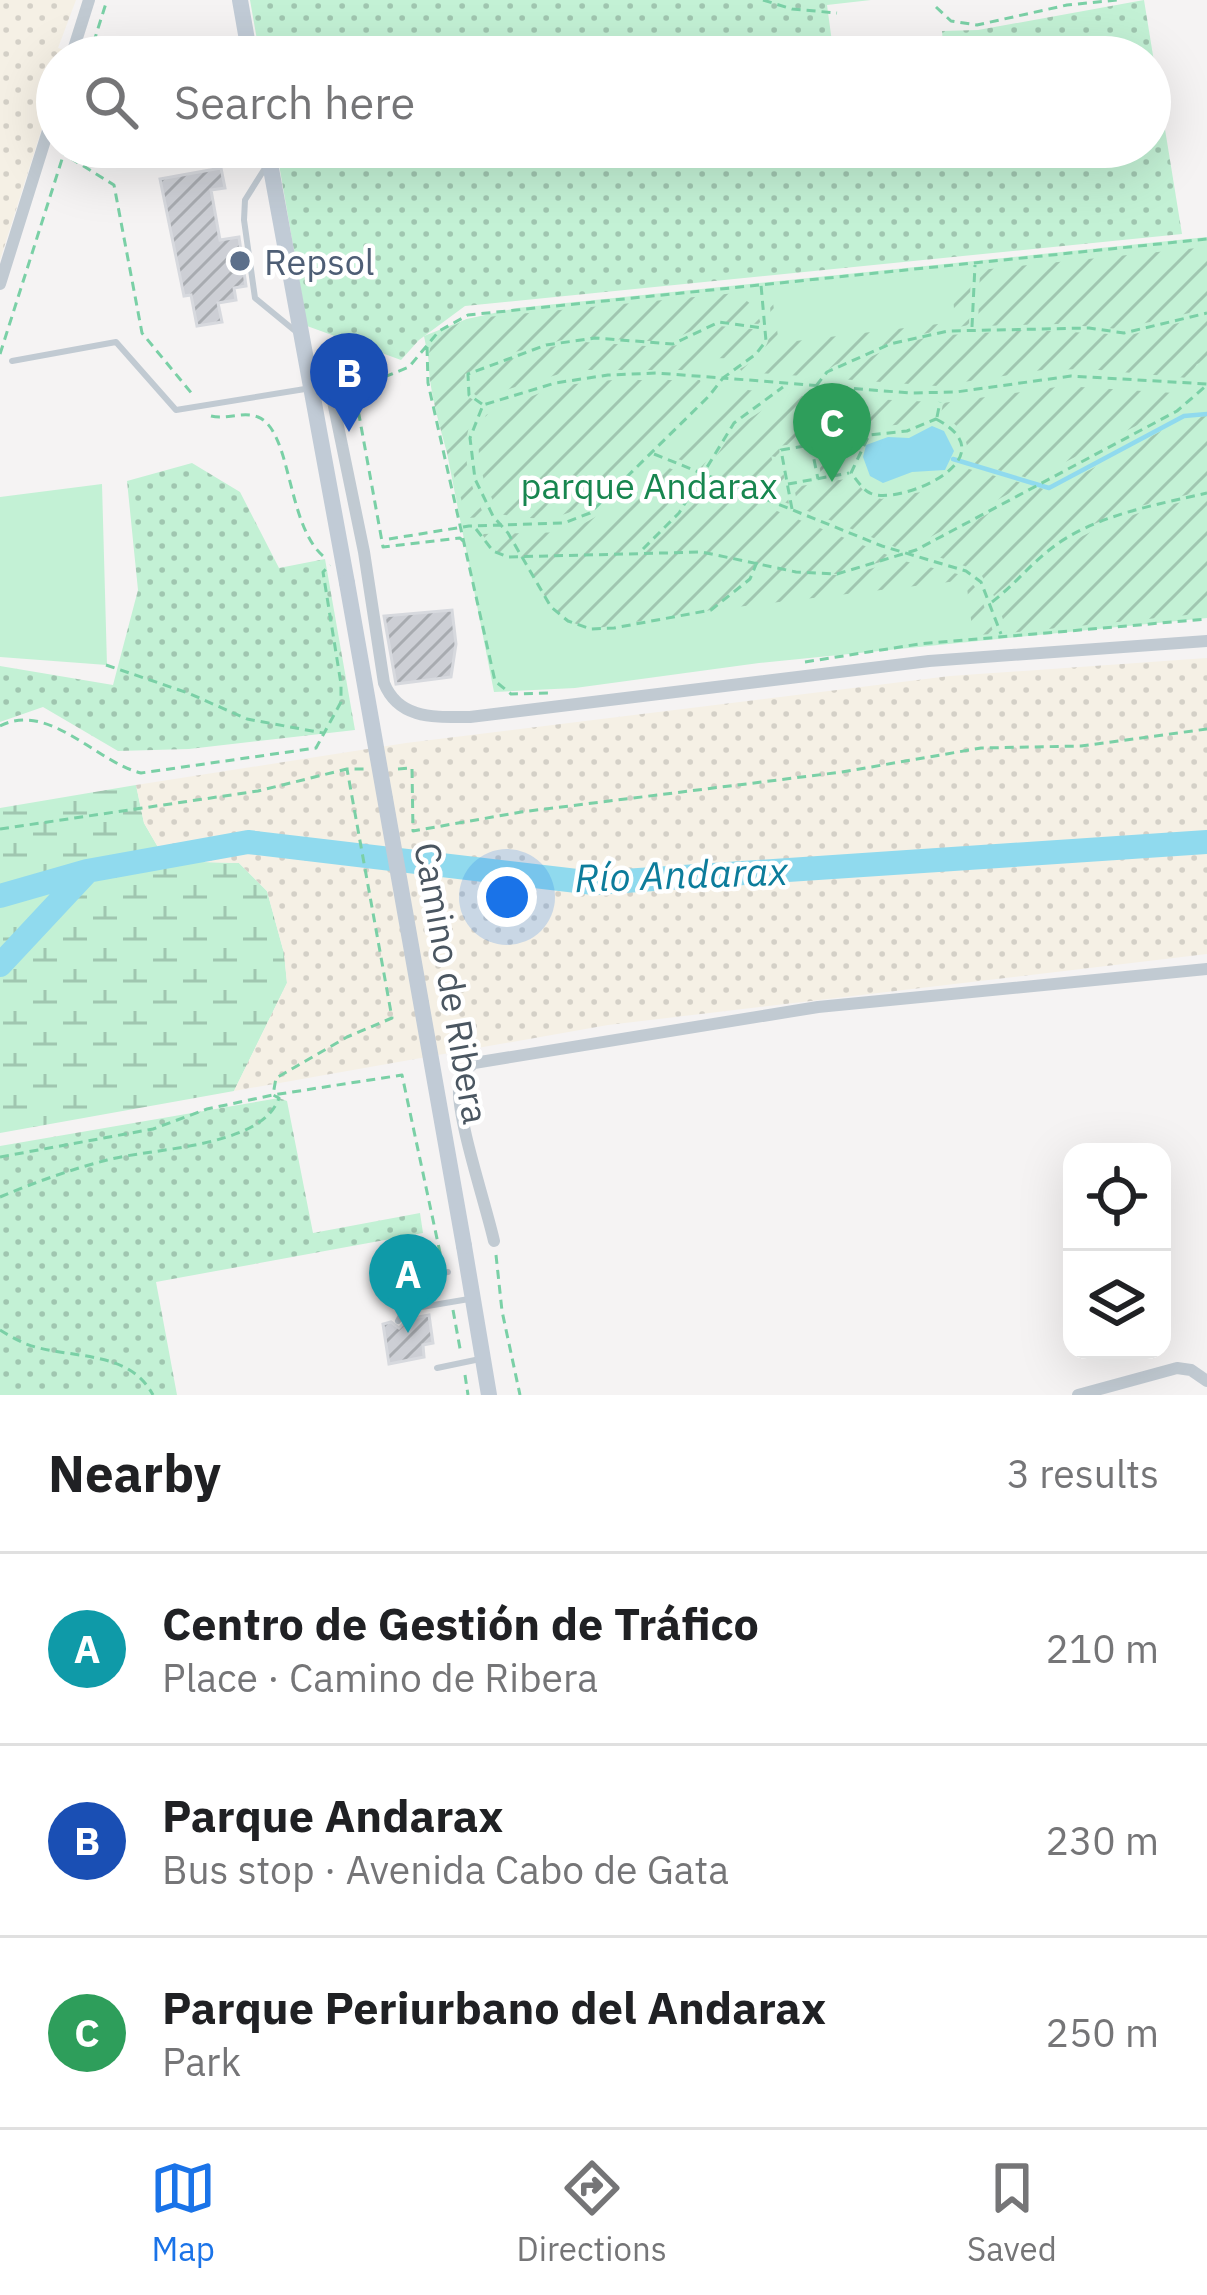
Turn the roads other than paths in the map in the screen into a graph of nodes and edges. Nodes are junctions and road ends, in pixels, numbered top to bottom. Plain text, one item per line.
1 (89, 0) edge
2 (240, 0) edge
3 (78, 36) edge
4 (246, 36) edge
5 (36, 168) edge
6 (261, 168) edge
7 (271, 168) edge
8 (0, 284) edge
9 (302, 336) junction
10 (12, 361) dead end
11 (309, 375) junction
12 (1207, 641) edge
13 (1207, 968) edge
14 (494, 1241) road end
15 (448, 1272) road end
16 (422, 1275) dead end
17 (474, 1298) junction
18 (398, 1321) dead end
19 (483, 1358) junction
20 (437, 1368) dead end
21 (1207, 1381) edge
22 (489, 1395) edge
23 (1078, 1395) edge

1 - 3 street
2 - 4 main road
5 - 8 street
6 - 9 lane
7 - 9 main road, Camino de Ribera
9 - 11 main road, Camino de Ribera
10 - 11 lane
11 - 12 street
11 - 17 main road, Camino de Ribera, bridge
13 - 14 street
15 - 16 lane
17 - 18 lane
17 - 19 main road, Camino de Ribera
19 - 20 lane
19 - 22 main road, Camino de Ribera
21 - 23 street

